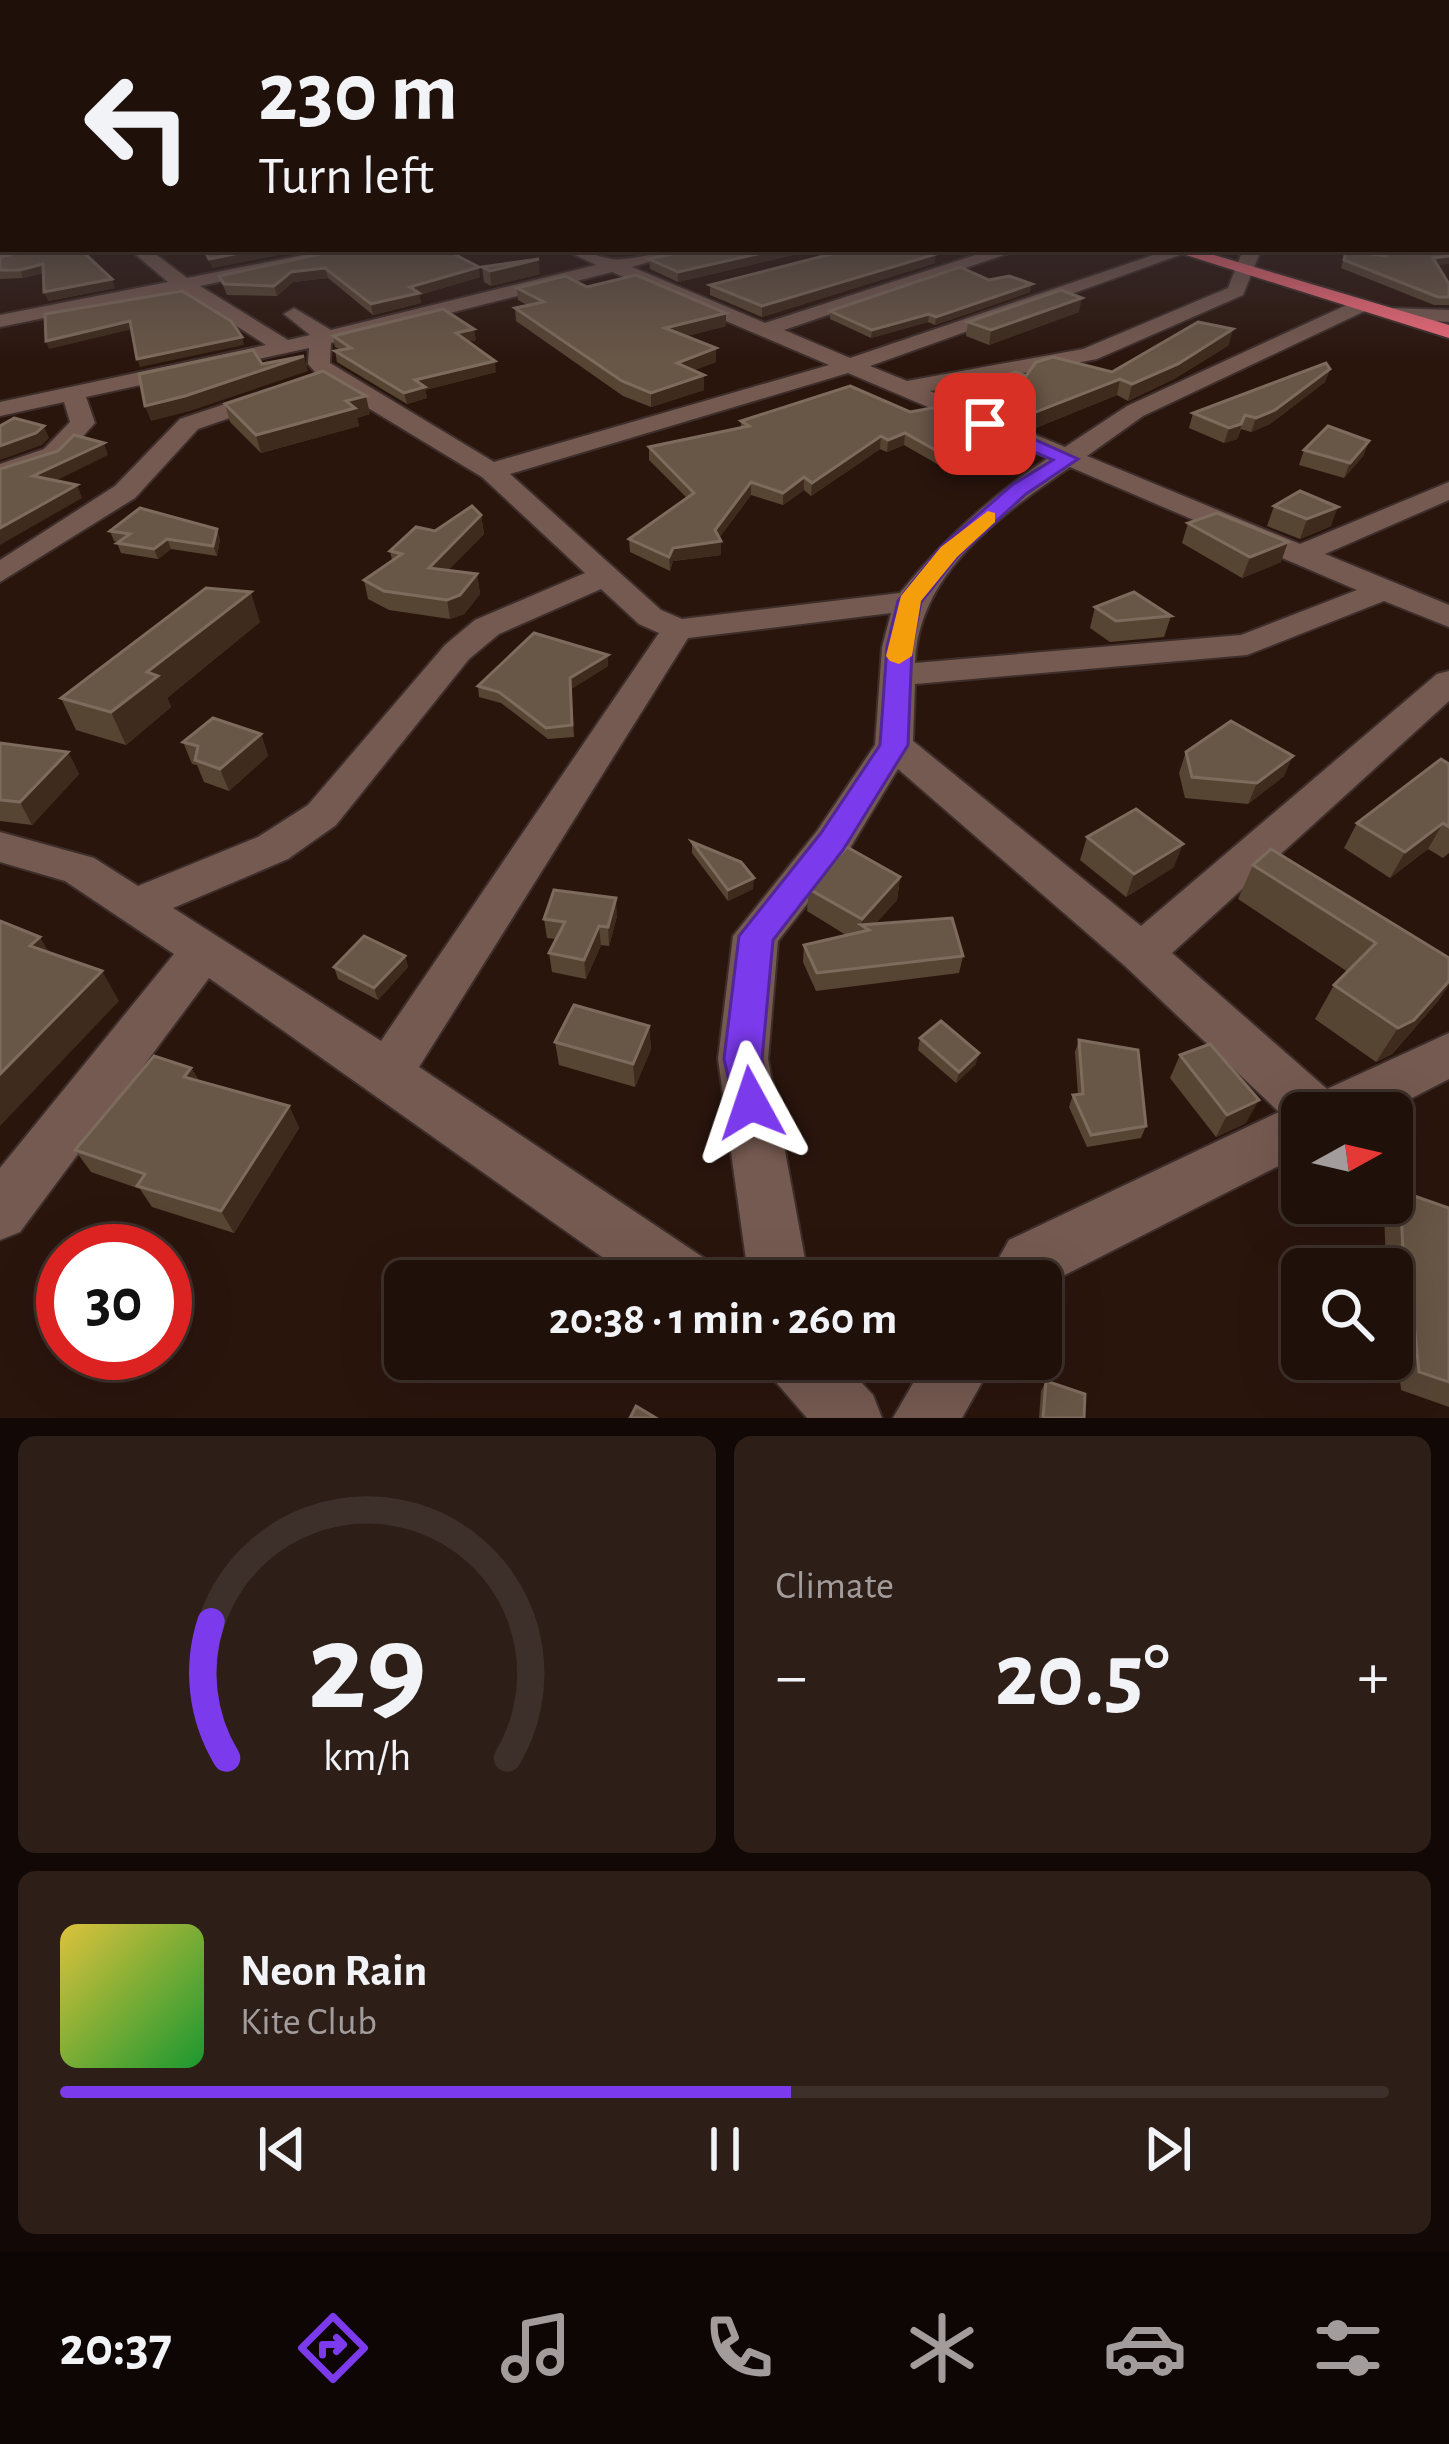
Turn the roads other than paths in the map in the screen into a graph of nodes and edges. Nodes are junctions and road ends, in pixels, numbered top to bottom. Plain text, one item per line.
1 (142, 252) edge
2 (344, 252) edge
3 (579, 252) edge
4 (671, 252) edge
5 (1003, 252) edge
6 (1173, 252) edge
7 (1192, 252) edge
8 (1246, 260) edge
9 (612, 266) junction
10 (722, 282) edge
11 (183, 284) junction
12 (676, 293) junction
13 (1360, 306) junction
14 (294, 314) dead end
15 (1394, 314) junction
16 (1449, 316) edge
17 (0, 321) edge
18 (764, 330) junction
19 (1449, 332) edge
20 (317, 340) junction
21 (284, 347) junction
22 (848, 366) junction
23 (310, 382) junction
24 (902, 389) junction
25 (73, 393) junction
26 (0, 409) edge
27 (1068, 459) junction
28 (491, 471) junction
29 (0, 473) edge
30 (1449, 490) edge
31 (1299, 555) junction
32 (0, 573) edge
33 (606, 576) junction
34 (1384, 590) junction
35 (910, 601) junction
36 (1449, 617) edge
37 (678, 628) junction
38 (898, 675) junction
39 (1449, 682) edge
40 (894, 745) junction
41 (4, 852) edge
42 (136, 905) junction
43 (204, 950) junction
44 (1141, 953) junction
45 (1449, 1055) edge
46 (387, 1074) junction
47 (1294, 1092) edge
48 (1374, 1092) edge
49 (1281, 1137) edge
50 (0, 1212) edge
51 (656, 1260) edge
52 (776, 1260) edge
53 (1032, 1260) edge
54 (816, 1380) edge
55 (950, 1380) edge
56 (850, 1418) edge
57 (925, 1418) edge

1 - 11 street
2 - 11 street
3 - 9 street
4 - 9 street
5 - 18 street
6 - 22 street
7 - 8 highway
8 - 13 highway
8 - 24 street
9 - 12 street
9 - 20 street
10 - 12 street
11 - 17 street
11 - 21 street
12 - 18 street
13 - 15 highway
13 - 27 street
14 - 20 street
15 - 16 street
15 - 19 highway
18 - 22 street
20 - 21 street
20 - 23 street
21 - 25 street
22 - 24 street
22 - 28 street
23 - 28 street
23 - 32 street
24 - 27 street
25 - 26 street
25 - 29 street
27 - 31 street
27 - 35 street
28 - 33 street
30 - 31 street
31 - 34 street
33 - 37 street
33 - 42 street
34 - 36 street
34 - 38 street
35 - 37 street
35 - 38 street
37 - 46 street
38 - 40 street
39 - 44 street
40 - 44 street
40 - 52 street
41 - 42 street
42 - 43 street
43 - 46 street
43 - 50 street
44 - 47 street
45 - 48 street
46 - 51 street
49 - 53 street
54 - 56 street
55 - 57 street

